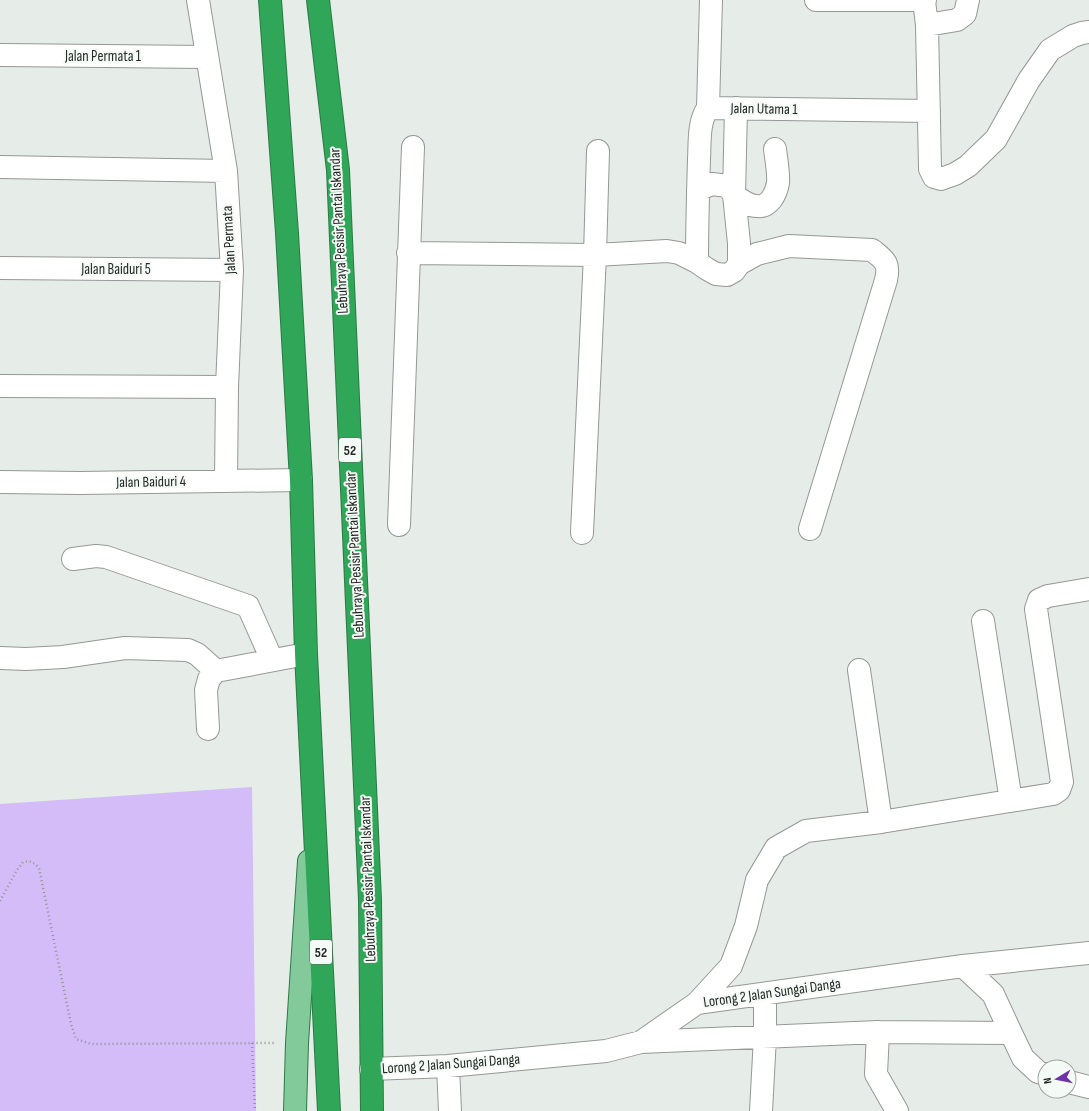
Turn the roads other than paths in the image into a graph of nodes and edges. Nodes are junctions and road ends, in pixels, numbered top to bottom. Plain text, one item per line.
1 (198, 0) edge
2 (270, 0) edge
3 (318, 0) edge
4 (711, 0) edge
5 (816, 0) edge
6 (924, 0) edge
7 (968, 0) edge
8 (926, 25) junction
9 (1089, 32) edge
10 (0, 55) edge
11 (207, 57) junction
12 (708, 108) junction
13 (736, 108) junction
14 (928, 111) junction
15 (412, 147) dead end
16 (775, 149) dead end
17 (598, 151) dead end
18 (0, 167) edge
19 (226, 171) junction
20 (698, 190) junction
21 (734, 195) junction
22 (408, 253) junction
23 (595, 255) junction
24 (697, 262) junction
25 (739, 264) junction
26 (0, 268) edge
27 (232, 270) junction
28 (0, 386) edge
29 (227, 387) junction
30 (301, 480) junction
31 (226, 481) junction
32 (0, 482) edge
33 (399, 525) dead end
34 (810, 529) dead end
35 (582, 533) dead end
36 (74, 559) dead end
37 (1089, 589) edge
38 (983, 621) dead end
39 (306, 654) junction
40 (0, 658) edge
41 (272, 660) junction
42 (859, 670) dead end
43 (216, 671) junction
44 (208, 729) dead end
45 (313, 792) junction
46 (1011, 801) junction
47 (881, 822) junction
48 (1089, 953) edge
49 (963, 966) junction
50 (765, 994) junction
51 (697, 1003) junction
52 (878, 1032) junction
53 (1010, 1033) junction
54 (765, 1037) junction
55 (642, 1042) junction
56 (448, 1066) junction
57 (371, 1069) junction
58 (1037, 1071) edge
59 (1077, 1084) edge
60 (1089, 1087) edge
61 (295, 1111) edge
62 (330, 1111) edge
63 (372, 1111) edge
64 (450, 1111) edge
65 (760, 1111) edge
66 (897, 1111) edge

1 - 11 street, Jalan Permata
2 - 30 highway, 52
3 - 57 highway, Lebuhraya Pesisir Pantai Iskandar / 52
4 - 12 street
5 - 6 street
6 - 8 street
7 - 8 street
8 - 14 street
9 - 14 street
10 - 11 street, Jalan Permata 1
11 - 19 street, Jalan Permata
12 - 13 street, Jalan Utama 1
12 - 20 street
13 - 14 street, Jalan Utama 1
13 - 21 street
15 - 22 street
16 - 21 street
17 - 23 street
18 - 19 street
19 - 27 street, Jalan Permata
20 - 21 street
20 - 24 street
21 - 25 street
22 - 23 street
22 - 33 street
23 - 24 street
23 - 35 street
24 - 25 street
25 - 34 street
26 - 27 street, Jalan Baiduri 5
27 - 29 street, Jalan Permata
28 - 29 street
29 - 31 street, Jalan Permata
30 - 31 street, Jalan Baiduri 4
30 - 39 highway, 52
31 - 32 street, Jalan Baiduri 4
36 - 41 street
37 - 46 street
38 - 46 street
39 - 41 street
39 - 45 highway, 52
40 - 43 street
41 - 43 street
42 - 47 street
43 - 44 street
45 - 61 main road
45 - 62 highway, 52
46 - 47 street
47 - 51 street
48 - 49 street, Lorong 2 Jalan Sungai Danga
49 - 50 street, Lorong 2 Jalan Sungai Danga
49 - 53 street
50 - 51 street, Lorong 2 Jalan Sungai Danga
50 - 54 street
51 - 55 street, Lorong 2 Jalan Sungai Danga
52 - 53 street
52 - 54 street
52 - 66 street
53 - 58 street
54 - 55 street
54 - 65 street
55 - 56 street, Lorong 2 Jalan Sungai Danga
56 - 57 street, Lorong 2 Jalan Sungai Danga
56 - 64 street
57 - 63 highway, Lebuhraya Pesisir Pantai Iskandar / 52
59 - 60 street

